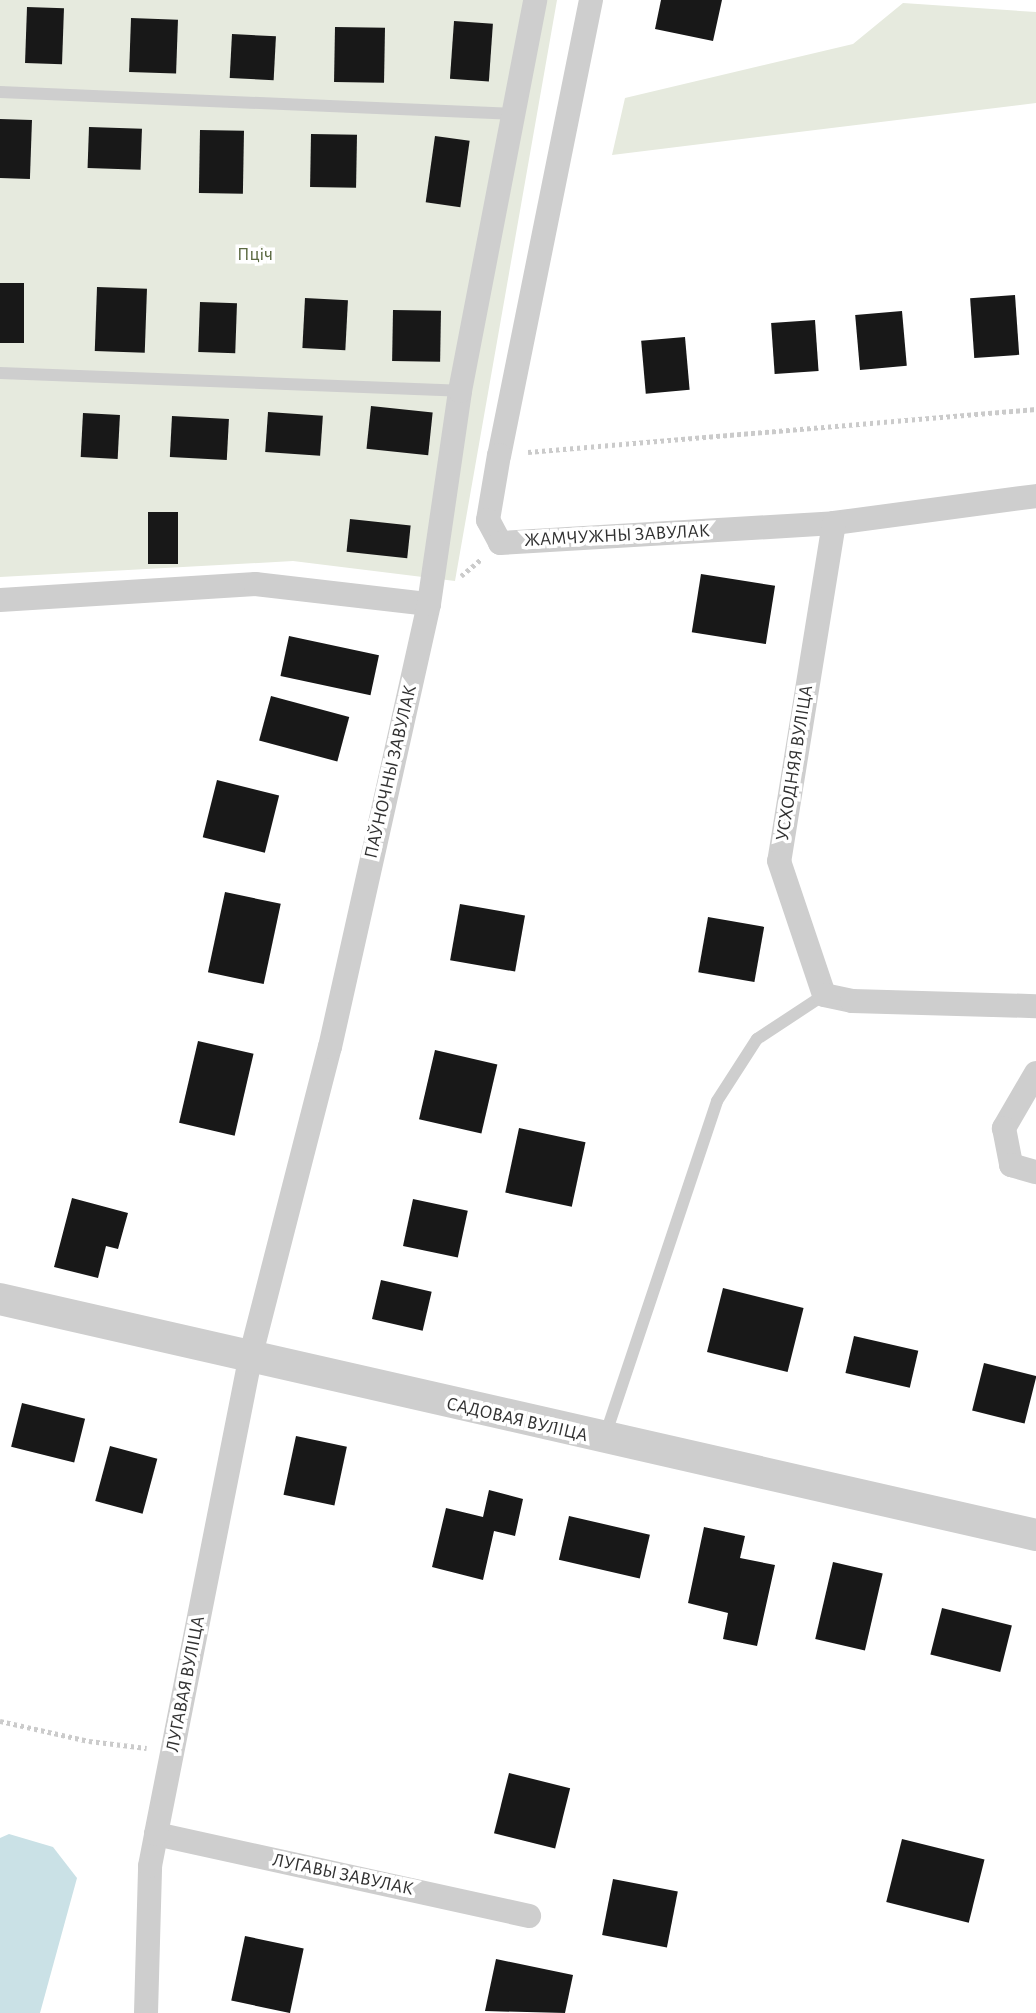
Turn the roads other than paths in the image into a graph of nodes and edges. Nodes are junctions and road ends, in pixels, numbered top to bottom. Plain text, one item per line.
1 (535, 0) edge
2 (591, 0) edge
3 (0, 92) edge
4 (517, 114) junction
5 (0, 373) edge
6 (460, 391) junction
7 (1036, 496) edge
8 (834, 523) junction
9 (0, 600) edge
10 (429, 604) junction
11 (824, 995) junction
12 (1036, 1006) edge
13 (1036, 1073) edge
14 (1036, 1172) edge
15 (0, 1299) edge
16 (250, 1358) junction
17 (604, 1439) junction
18 (1036, 1535) edge
19 (156, 1834) junction
20 (530, 1916) dead end
21 (146, 2013) edge

1 - 4 street, ПАЎНОЧНЫ ЗАВУЛАК
2 - 8 street, ЖАМЧУЖНЫ ЗАВУЛАК
3 - 4 lane
4 - 6 street, ПАЎНОЧНЫ ЗАВУЛАК
5 - 6 lane
6 - 10 street, ПАЎНОЧНЫ ЗАВУЛАК
7 - 8 street, ЖАМЧУЖНЫ ЗАВУЛАК
8 - 11 street, УСХОДНЯЯ ВУЛІЦА
9 - 10 street
10 - 16 street, ПАЎНОЧНЫ ЗАВУЛАК
11 - 12 street
11 - 17 lane
13 - 14 street
15 - 16 street, САДОВАЯ ВУЛІЦА
16 - 17 street, САДОВАЯ ВУЛІЦА
16 - 19 street, ЛУГАВАЯ ВУЛІЦА
17 - 18 street, САДОВАЯ ВУЛІЦА
19 - 20 street, ЛУГАВЫ ЗАВУЛАК
19 - 21 street, ЛУГАВАЯ ВУЛІЦА

